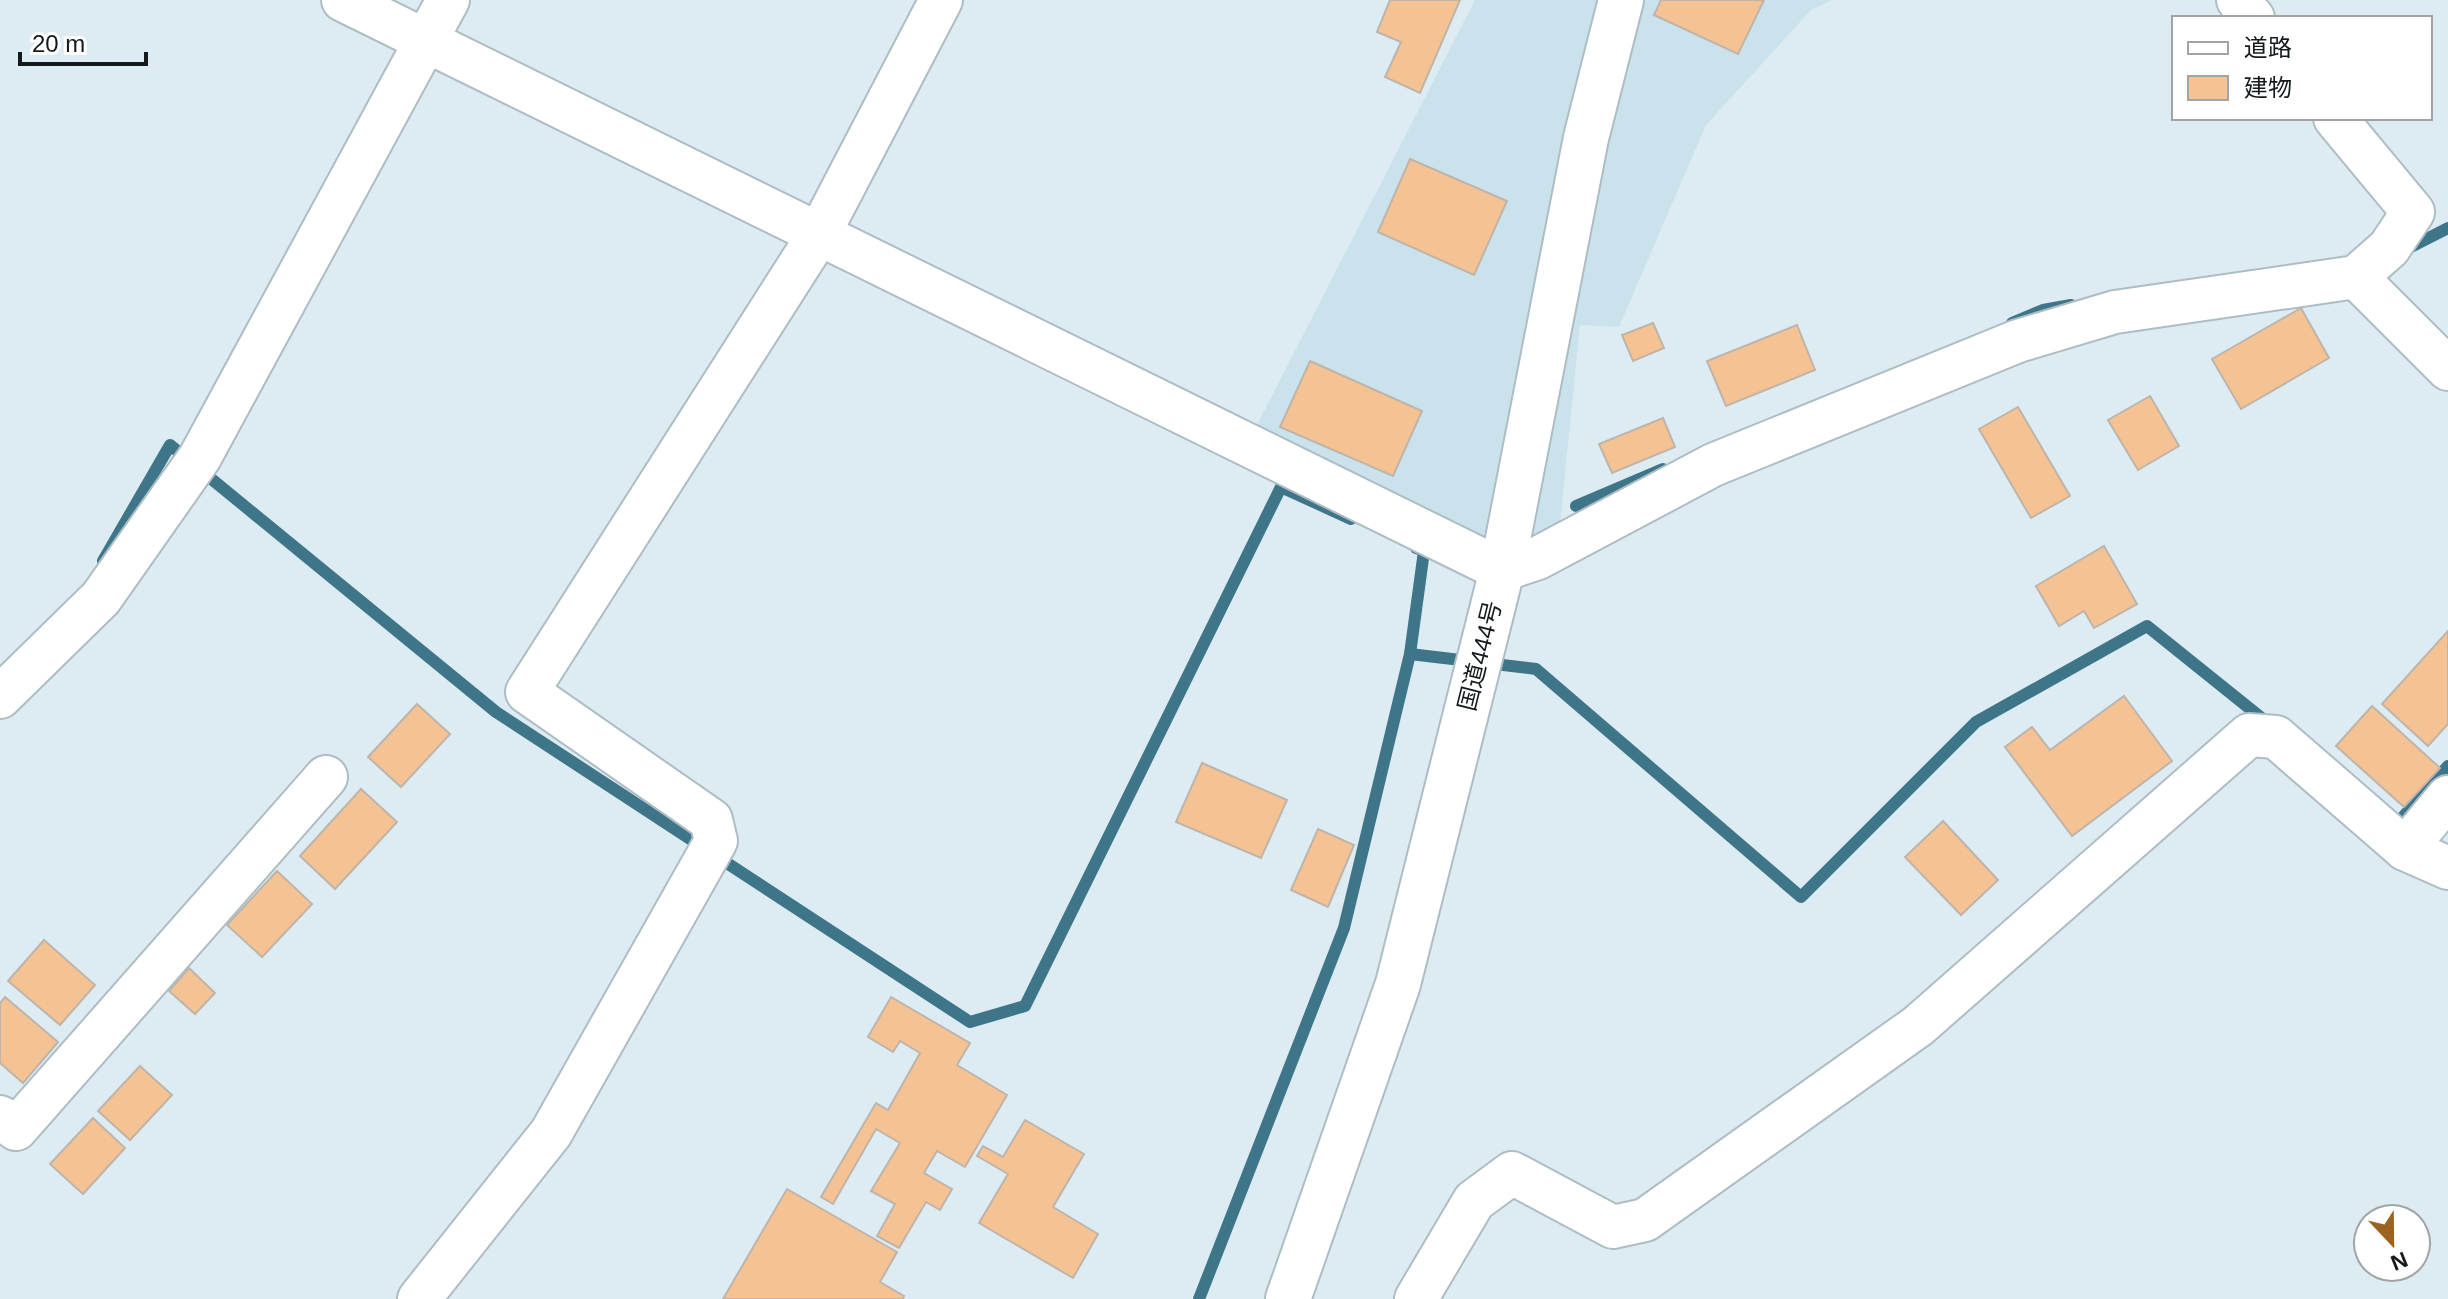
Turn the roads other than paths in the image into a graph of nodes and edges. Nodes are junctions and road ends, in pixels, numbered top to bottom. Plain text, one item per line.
1 (343, 0) edge
2 (448, 0) edge
3 (941, 0) edge
4 (1621, 0) edge
5 (2238, 0) edge
6 (2251, 16) edge
7 (427, 41) junction
8 (2337, 120) edge
9 (819, 234) junction
10 (2356, 277) junction
11 (2448, 369) edge
12 (1502, 570) junction
13 (0, 697) edge
14 (326, 777) dead end
15 (2448, 797) edge
16 (2405, 849) junction
17 (2448, 868) edge
18 (0, 1117) edge
19 (419, 1299) edge
20 (1288, 1299) edge
21 (1416, 1299) edge

1 - 7 street
2 - 7 street
3 - 9 street
4 - 12 highway, 国道444号
5 - 6 street
7 - 9 street
7 - 13 street
8 - 10 street
9 - 12 street
9 - 19 street
10 - 11 street
10 - 12 street
12 - 20 highway, 国道444号
14 - 18 street
15 - 16 street
16 - 17 street
16 - 21 street

